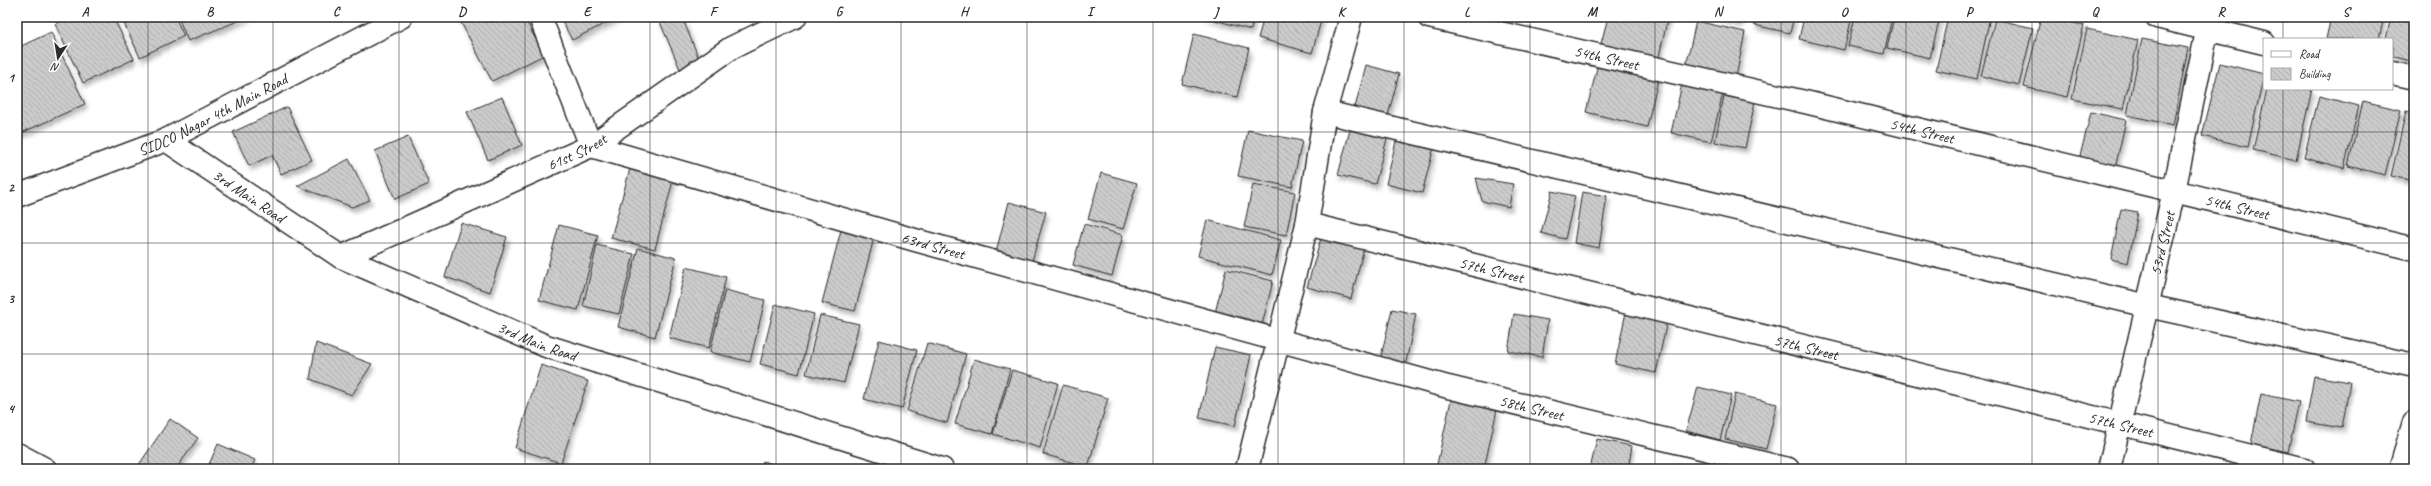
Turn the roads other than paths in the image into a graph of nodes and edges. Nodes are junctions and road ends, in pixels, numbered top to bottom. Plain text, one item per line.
1 (401, 17) edge
2 (540, 17) edge
3 (795, 17) edge
4 (1351, 17) edge
5 (1428, 17) edge
6 (2157, 17) edge
7 (2209, 23) edge
8 (2263, 43) edge
9 (2393, 72) edge
10 (2414, 78) edge
11 (1325, 112) junction
12 (166, 140) junction
13 (591, 146) junction
14 (2174, 191) junction
15 (17, 196) edge
16 (1307, 224) junction
17 (2414, 249) edge
18 (341, 257) junction
19 (2148, 306) junction
20 (1277, 338) junction
21 (2414, 365) edge
22 (2414, 422) edge
23 (2121, 423) junction
24 (17, 454) edge
25 (878, 460) edge
26 (45, 469) edge
27 (942, 469) edge
28 (1247, 469) edge
29 (1788, 469) edge
30 (2109, 469) edge
31 (2304, 469) edge
32 (2400, 469) edge

1 - 12 street, SIDCO Nagar 4th Main Road
2 - 13 street
3 - 13 street, 61st Street
4 - 11 street
5 - 14 street, 54th Street
6 - 7 street
7 - 8 street
7 - 14 street, 53rd Street
9 - 10 street
11 - 16 street
11 - 19 street
12 - 15 street, SIDCO Nagar 4th Main Road
12 - 18 street, 3rd Main Road
13 - 18 street, 61st Street
13 - 20 street, 63rd Street
14 - 17 street, 54th Street
14 - 19 street, 53rd Street
16 - 20 street
16 - 23 street, 57th Street
18 - 25 street, 3rd Main Road
19 - 21 street
19 - 23 street, 53rd Street
20 - 28 street
20 - 29 street, 58th Street
22 - 32 street
23 - 30 street, 53rd Street
23 - 31 street, 57th Street
24 - 26 street
25 - 27 street, 3rd Main Road

